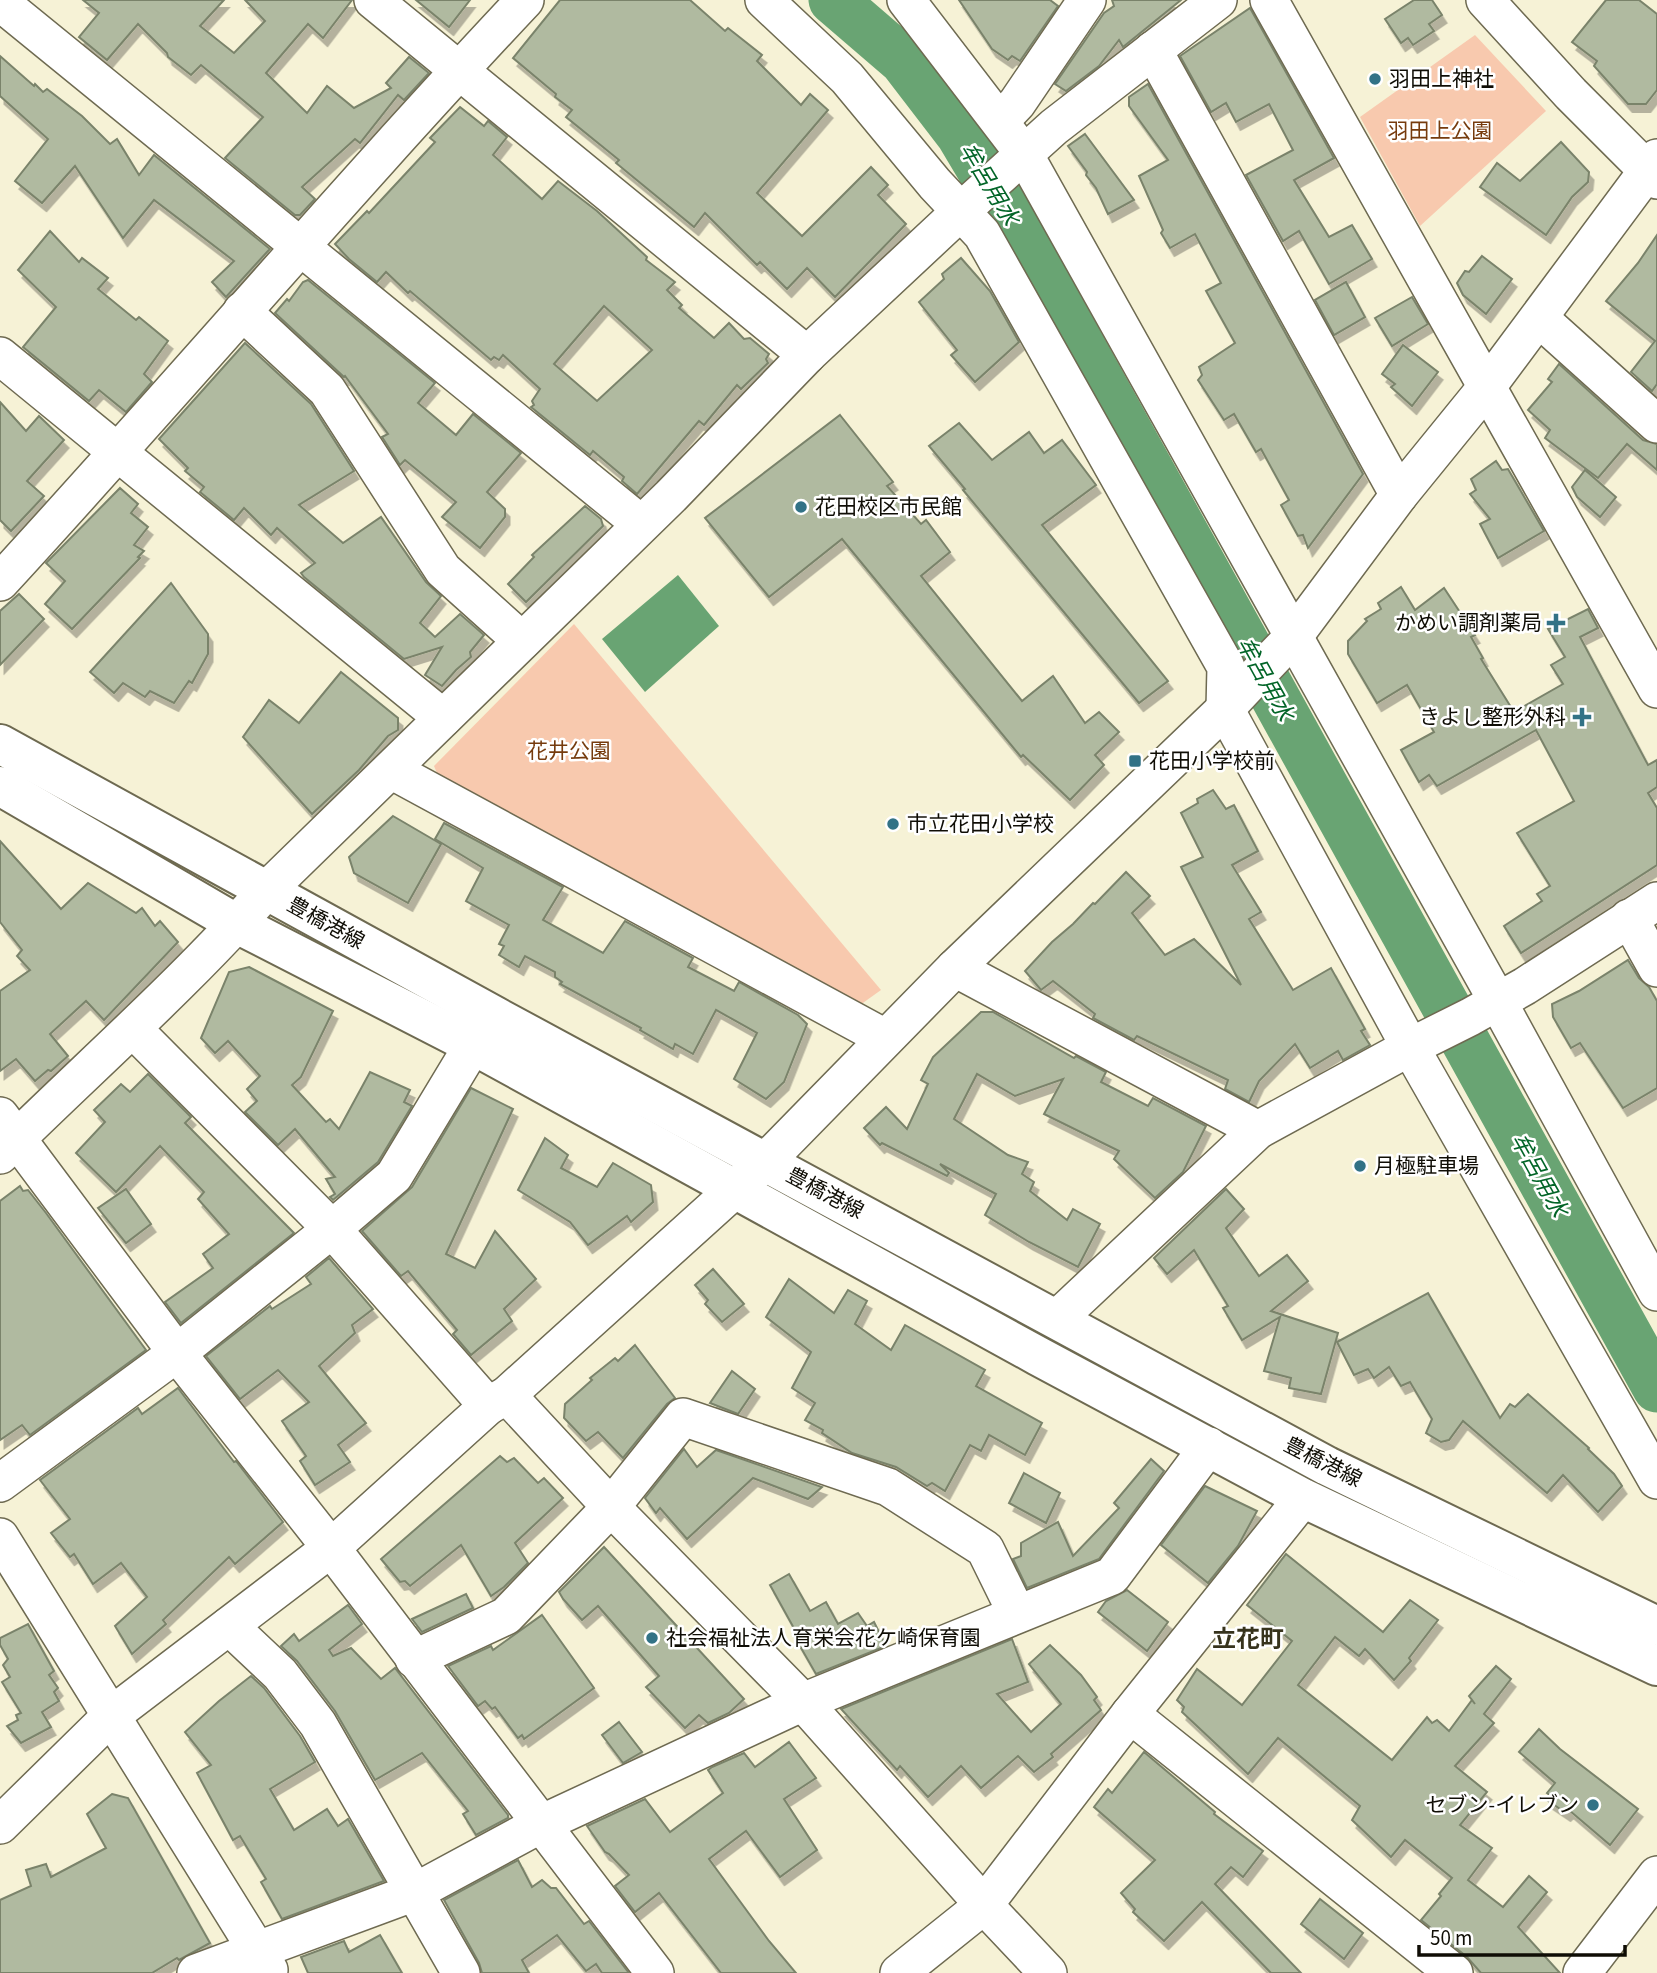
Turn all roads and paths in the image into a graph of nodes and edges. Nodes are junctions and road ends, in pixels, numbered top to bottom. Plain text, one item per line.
1 (373, 0) edge
2 (525, 0) edge
3 (764, 0) edge
4 (906, 0) edge
5 (1087, 0) edge
6 (1218, 0) edge
7 (1269, 0) edge
8 (1485, 0) edge
9 (0, 2) edge
10 (1153, 50) junction
11 (458, 71) junction
12 (1000, 121) junction
13 (1653, 170) edge
14 (991, 184) junction
15 (299, 248) junction
16 (242, 311) junction
17 (1539, 318) junction
18 (807, 355) junction
19 (0, 356) edge
20 (1486, 388) junction
21 (1657, 424) edge
22 (119, 453) junction
23 (1399, 495) junction
24 (641, 524) junction
25 (0, 582) edge
26 (522, 641) junction
27 (1283, 648) junction
28 (1657, 689) edge
29 (1236, 698) junction
30 (443, 718) junction
31 (0, 744) edge
32 (391, 770) junction
33 (0, 786) edge
34 (266, 891) junction
35 (1643, 910) edge
36 (237, 924) junction
37 (955, 968) junction
38 (1657, 968) edge
39 (1455, 1024) junction
40 (133, 1029) junction
41 (885, 1038) junction
42 (473, 1045) junction
43 (1258, 1130) junction
44 (6, 1136) edge
45 (766, 1161) junction
46 (733, 1189) junction
47 (332, 1230) junction
48 (1644, 1241) edge
49 (1657, 1292) edge
50 (1058, 1318) junction
51 (177, 1353) junction
52 (498, 1400) junction
53 (1209, 1446) junction
54 (1657, 1480) edge
55 (0, 1483) edge
56 (1303, 1498) junction
57 (611, 1507) junction
58 (0, 1536) edge
59 (331, 1548) junction
60 (1017, 1614) junction
61 (229, 1626) junction
62 (1657, 1626) edge
63 (414, 1658) junction
64 (1657, 1666) edge
65 (803, 1702) junction
66 (1130, 1714) junction
67 (112, 1715) junction
68 (541, 1824) junction
69 (0, 1825) edge
70 (1657, 1875) edge
71 (415, 1892) junction
72 (984, 1905) junction
73 (264, 1962) edge
74 (196, 1973) edge
75 (461, 1973) edge
76 (655, 1973) edge
77 (899, 1973) edge
78 (1048, 1973) edge
79 (1454, 1973) edge
80 (1582, 1973) edge

1 - 11 street
2 - 11 street
3 - 14 street
4 - 12 street
5 - 12 street
6 - 10 street
7 - 20 street
8 - 13 street
9 - 15 street
10 - 14 street
10 - 23 street
11 - 15 street
11 - 18 street
12 - 14 street
13 - 17 street
14 - 18 street
14 - 27 street
14 - 29 street
15 - 16 street
15 - 24 street
16 - 22 street
16 - 26 street
17 - 20 street
17 - 21 street
18 - 24 street
19 - 22 street
20 - 23 street
20 - 28 street
22 - 25 street
22 - 30 street
23 - 27 street
24 - 26 street
26 - 30 street
27 - 29 street
27 - 39 street
29 - 37 street
29 - 39 street
30 - 32 street
31 - 34 main road, 豊橋港線
32 - 34 street
32 - 41 street
33 - 36 main road, 豊橋港線
34 - 36 street
34 - 45 main road, 豊橋港線
35 - 38 street
35 - 39 street
36 - 40 street
36 - 42 main road, 豊橋港線
37 - 41 street
37 - 43 street
39 - 43 street
39 - 48 street
39 - 54 street
40 - 44 street
40 - 47 street
41 - 45 street
42 - 46 main road, 豊橋港線
42 - 47 street
43 - 50 street
44 - 51 street
45 - 46 street
45 - 50 main road, 豊橋港線
46 - 52 street
46 - 53 main road, 豊橋港線
47 - 51 street
47 - 52 street
48 - 49 street
50 - 62 main road, 豊橋港線
51 - 55 street
51 - 59 street
52 - 57 street
52 - 59 street
53 - 56 main road, 豊橋港線
53 - 60 street
56 - 64 main road, 豊橋港線
56 - 66 street
57 - 60 street
57 - 63 street
57 - 65 street
58 - 67 street
59 - 61 street
59 - 63 street
60 - 65 street
61 - 67 street
61 - 71 street
63 - 68 street
65 - 68 street
65 - 72 street
66 - 72 street
66 - 79 street
67 - 69 street
67 - 73 street
68 - 71 street
68 - 76 street
70 - 80 street
71 - 73 street
71 - 75 street
72 - 77 street
72 - 78 street
73 - 74 street

